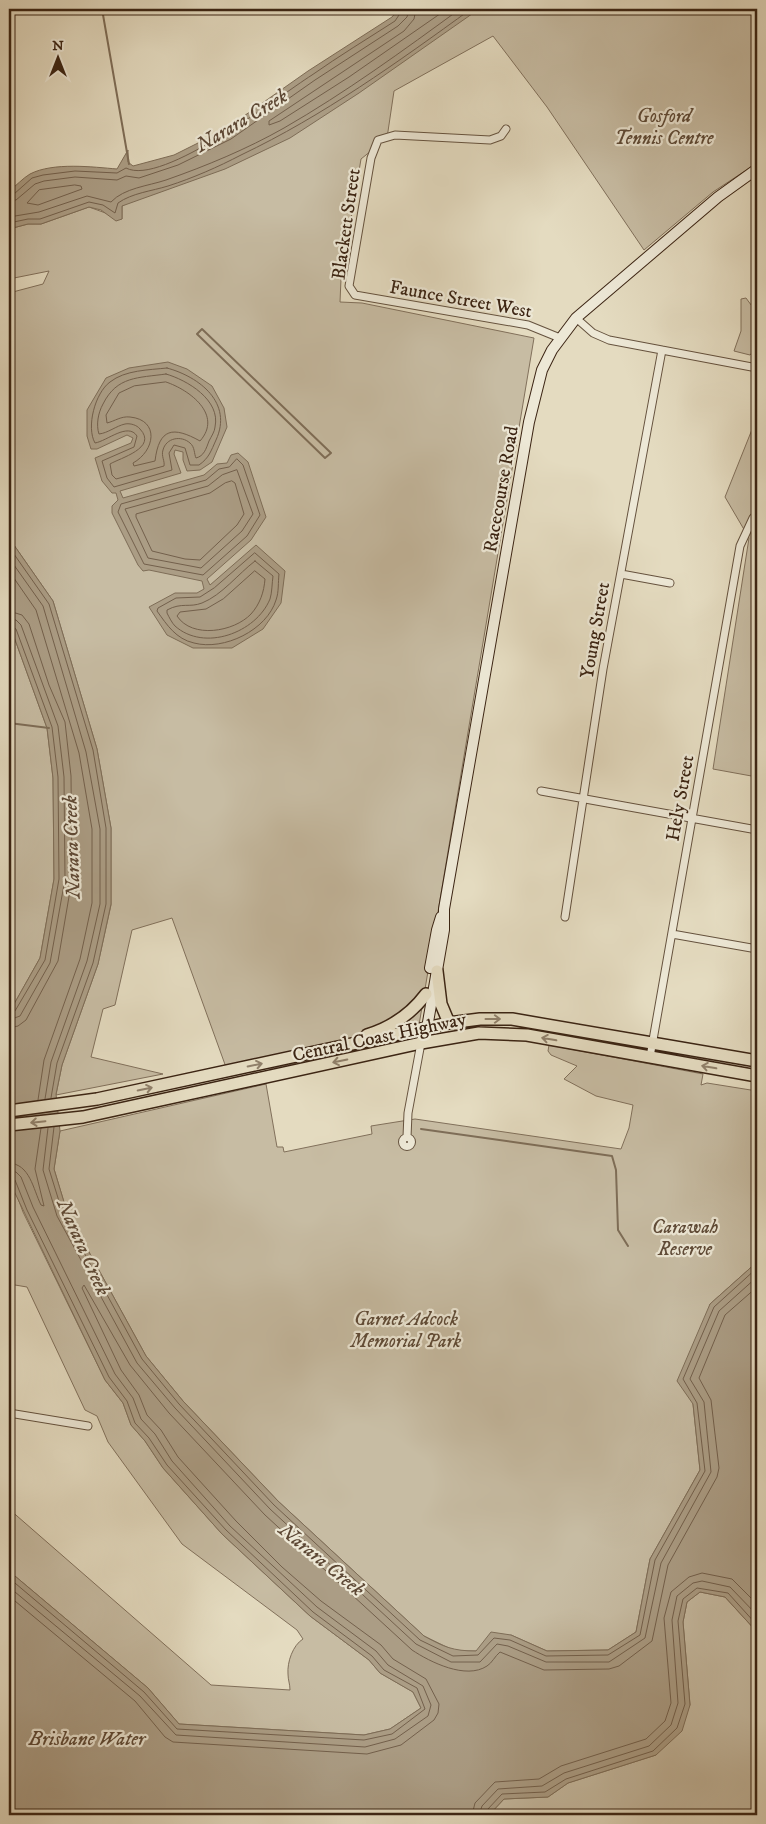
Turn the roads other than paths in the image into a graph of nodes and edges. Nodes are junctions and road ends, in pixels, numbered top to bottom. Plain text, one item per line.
1 (506, 129) dead end
2 (757, 169) edge
3 (355, 295) joint
4 (576, 318) junction
5 (560, 338) junction
6 (662, 350) junction
7 (757, 368) edge
8 (757, 514) edge
9 (621, 574) junction
10 (670, 583) dead end
11 (541, 791) dead end
12 (582, 798) junction
13 (692, 819) junction
14 (757, 830) edge
15 (444, 909) junction
16 (565, 917) dead end
17 (672, 934) junction
18 (757, 949) edge
19 (437, 971) junction
20 (426, 994) junction
21 (449, 1023) junction
22 (424, 1029) junction
23 (421, 1043) junction
24 (652, 1043) junction
25 (300, 1056) junction
26 (650, 1057) junction
27 (757, 1061) edge
28 (757, 1076) edge
29 (9, 1111) edge
30 (9, 1125) edge
31 (407, 1137) dead end
32 (9, 1413) edge
33 (88, 1426) dead end

1 - 3 street, Blackett Street
2 - 4 main road, Racecourse Road
3 - 5 street, Faunce Street West
4 - 5 main road, Racecourse Road
4 - 6 street
5 - 15 main road, Racecourse Road
6 - 7 street
6 - 9 street, Young Street
8 - 13 street, Hely Street
9 - 10 street
9 - 12 street, Young Street
11 - 12 street
12 - 13 street
12 - 16 street, Young Street
13 - 14 street
13 - 17 street, Hely Street
15 - 19 main road, Racecourse Road
15 - 20 main road, Racecourse Road
17 - 18 street
17 - 24 street, Hely Street
19 - 21 highway
19 - 22 main road, Racecourse Road
20 - 22 main road, Racecourse Road
20 - 25 highway
21 - 22 highway, Central Coast Highway
21 -> 24 highway, Central Coast Highway
22 - 23 main road, Racecourse Road
22 - 25 highway, Central Coast Highway
26 -> 23 highway, Central Coast Highway
23 -> 30 highway, Central Coast Highway
23 - 31 street
24 - 26 street, Hely Street
24 - 27 highway, Central Coast Highway
29 -> 25 highway, Central Coast Highway
28 -> 26 highway, Central Coast Highway
32 - 33 street

